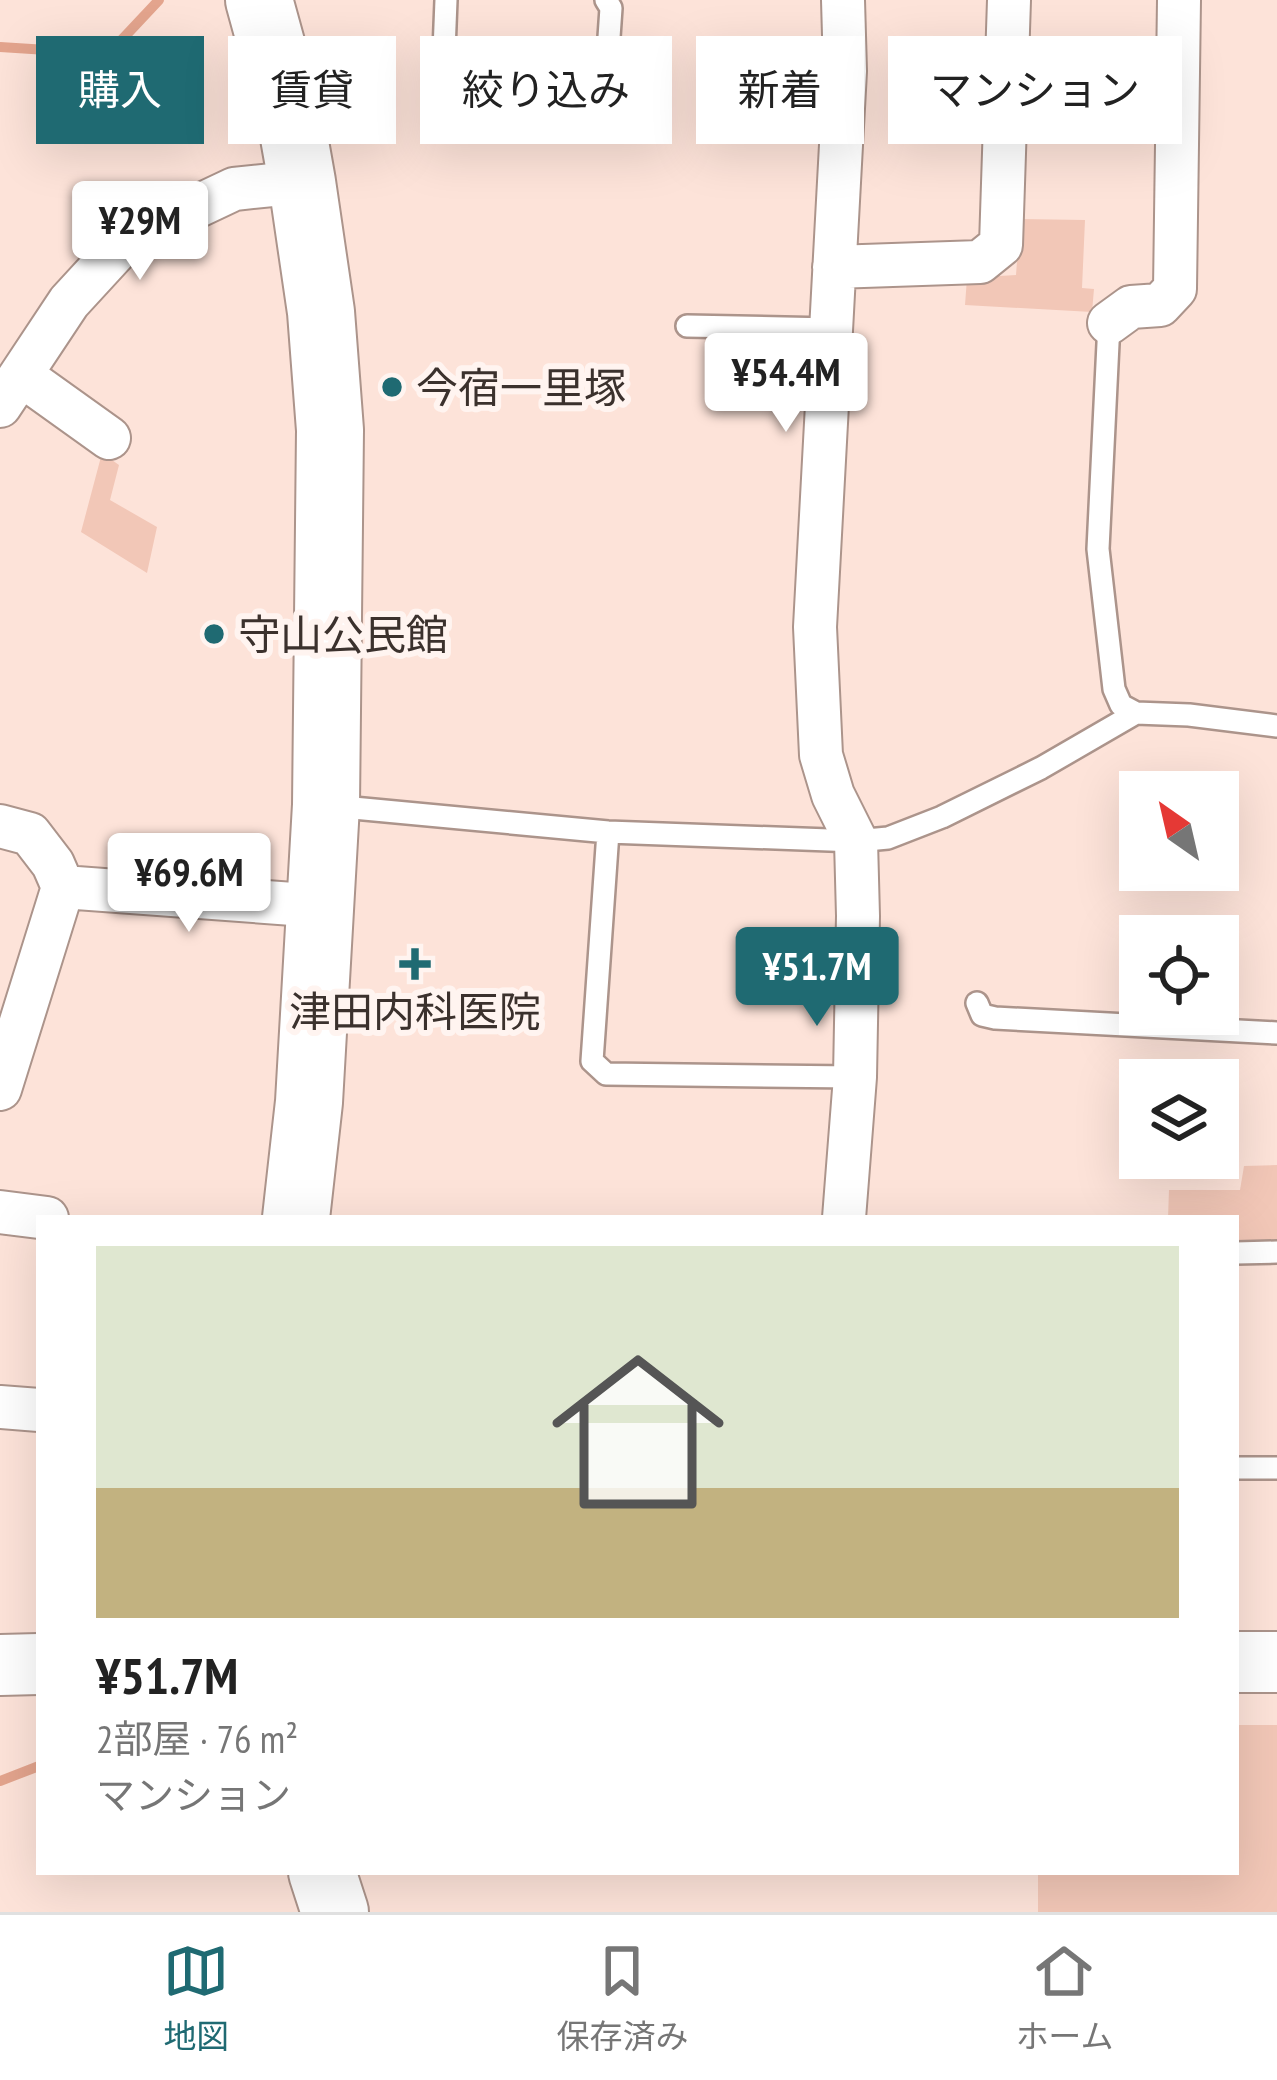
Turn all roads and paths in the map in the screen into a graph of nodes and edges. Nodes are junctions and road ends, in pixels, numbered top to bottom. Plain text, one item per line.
1 (259, 0) edge
2 (446, 0) edge
3 (606, 0) edge
4 (843, 0) edge
5 (1009, 0) edge
6 (1178, 0) edge
7 (445, 36) edge
8 (609, 36) edge
9 (302, 182) junction
10 (834, 268) junction
11 (1108, 322) joint
12 (687, 326) dead end
13 (831, 329) junction
14 (10, 390) edge
15 (109, 438) dead end
16 (1136, 713) junction
17 (1277, 726) edge
18 (326, 805) junction
19 (0, 826) edge
20 (608, 832) junction
21 (856, 841) junction
22 (63, 887) junction
23 (320, 905) junction
24 (976, 1003) dead end
25 (12, 1012) edge
26 (1277, 1033) edge
27 (855, 1077) junction
28 (0, 1089) edge
29 (0, 1212) edge
30 (296, 1215) edge
31 (844, 1215) edge
32 (36, 1217) edge
33 (1277, 1252) edge
34 (1239, 1253) edge
35 (0, 1407) edge
36 (36, 1410) edge
37 (1239, 1468) edge
38 (1277, 1468) edge
39 (1239, 1662) edge
40 (1277, 1662) edge
41 (36, 1664) edge
42 (0, 1665) edge
43 (0, 1705) edge
44 (36, 1705) edge
45 (323, 1875) edge
46 (334, 1912) edge

1 - 9 main road
2 - 7 lane
3 - 8 lane
4 - 10 street
5 - 10 street
6 - 11 street
9 - 14 street
9 - 18 main road
10 - 13 street
11 - 16 lane
12 - 13 lane
13 - 21 street
14 - 15 street
16 - 17 lane
16 - 21 lane
18 - 20 lane
18 - 23 main road
19 - 22 street
20 - 21 lane
20 - 27 lane
21 - 27 street
22 - 23 street
22 - 25 street
23 - 30 main road
24 - 26 lane
25 - 28 street
27 - 31 street
29 - 32 street
33 - 34 lane
35 - 36 street
37 - 38 lane
39 - 40 main road
41 - 42 main road
43 - 44 main road
45 - 46 main road

